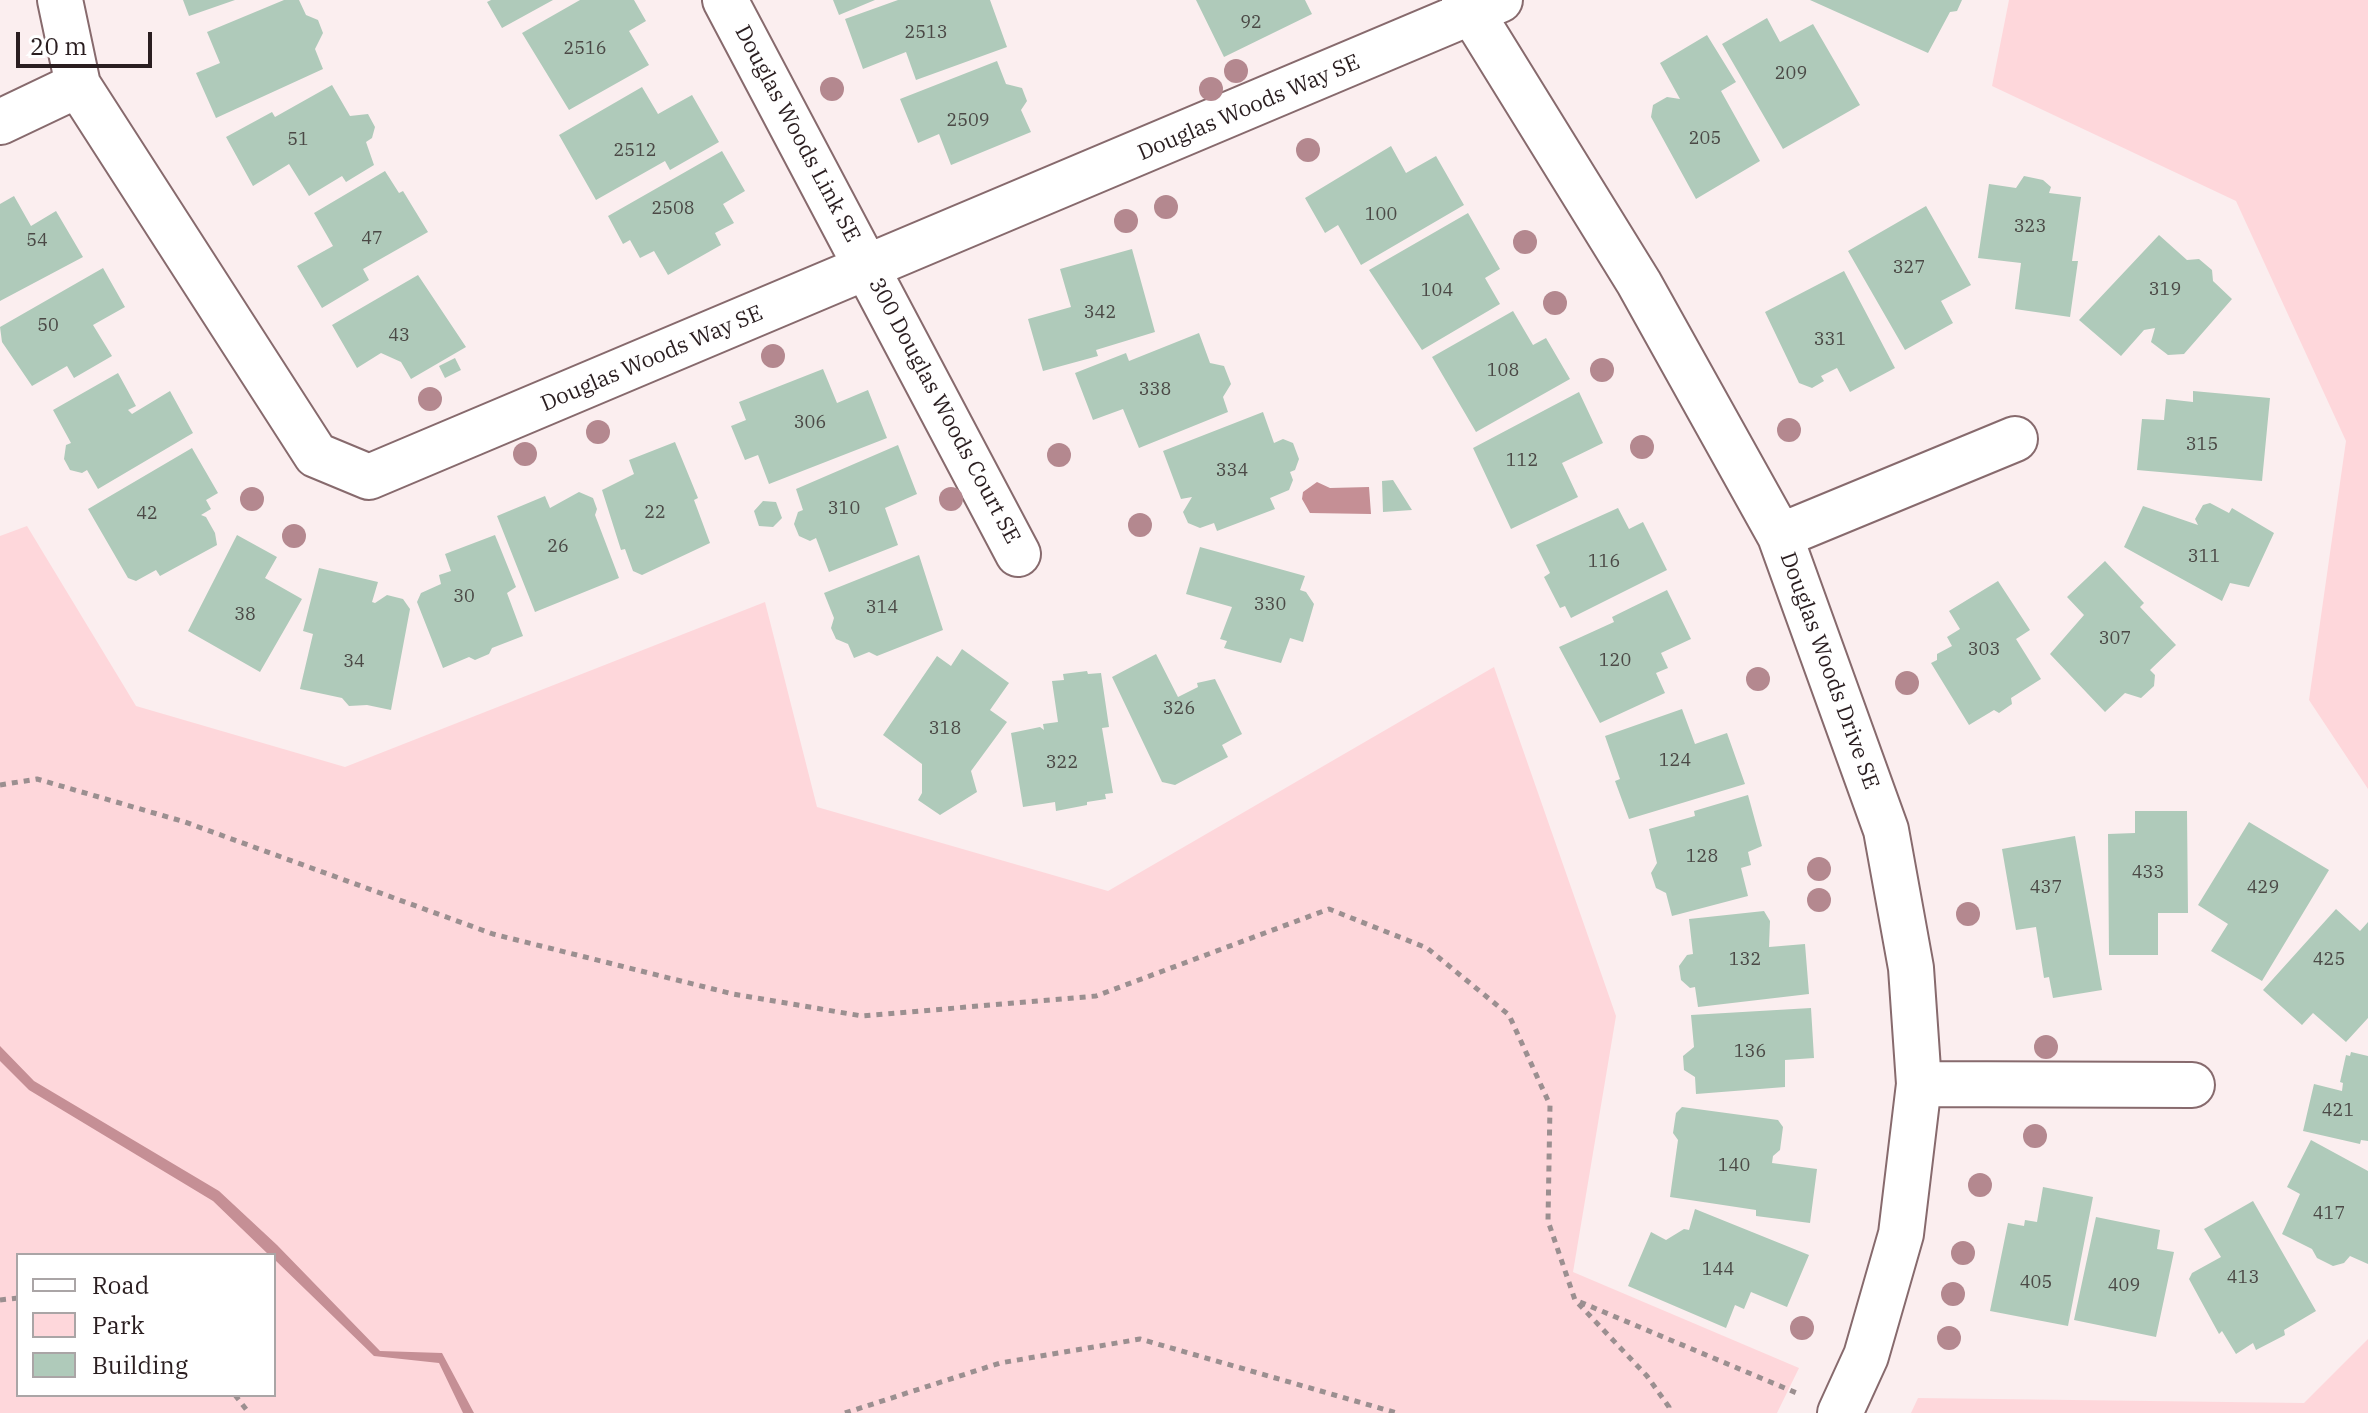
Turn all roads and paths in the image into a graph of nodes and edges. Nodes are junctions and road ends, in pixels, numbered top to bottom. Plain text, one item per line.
1 (60, 0) edge
2 (725, 0) edge
3 (1479, 5) edge
4 (78, 85) junction
5 (0, 122) edge
6 (869, 269) junction
7 (2015, 439) dead end
8 (1780, 536) junction
9 (1018, 554) dead end
10 (0, 785) edge
11 (1919, 1084) junction
12 (2192, 1085) dead end
13 (1575, 1300) junction
14 (237, 1397) edge
15 (1823, 1405) edge
16 (249, 1413) edge
17 (845, 1413) edge
18 (1397, 1413) edge
19 (1668, 1413) edge

1 - 4 street, Douglas Woods Way SE
2 - 6 street, Douglas Woods Link SE
3 - 6 street, Douglas Woods Way SE
3 - 8 street, Douglas Woods Drive SE
4 - 5 street
4 - 6 street, Douglas Woods Way SE
6 - 9 street, 300 Douglas Woods Court SE
7 - 8 street
8 - 11 street, Douglas Woods Drive SE
10 - 13 path
11 - 12 street
11 - 15 street, Douglas Woods Drive SE
13 - 15 path
13 - 19 path
14 - 16 path
17 - 18 path

